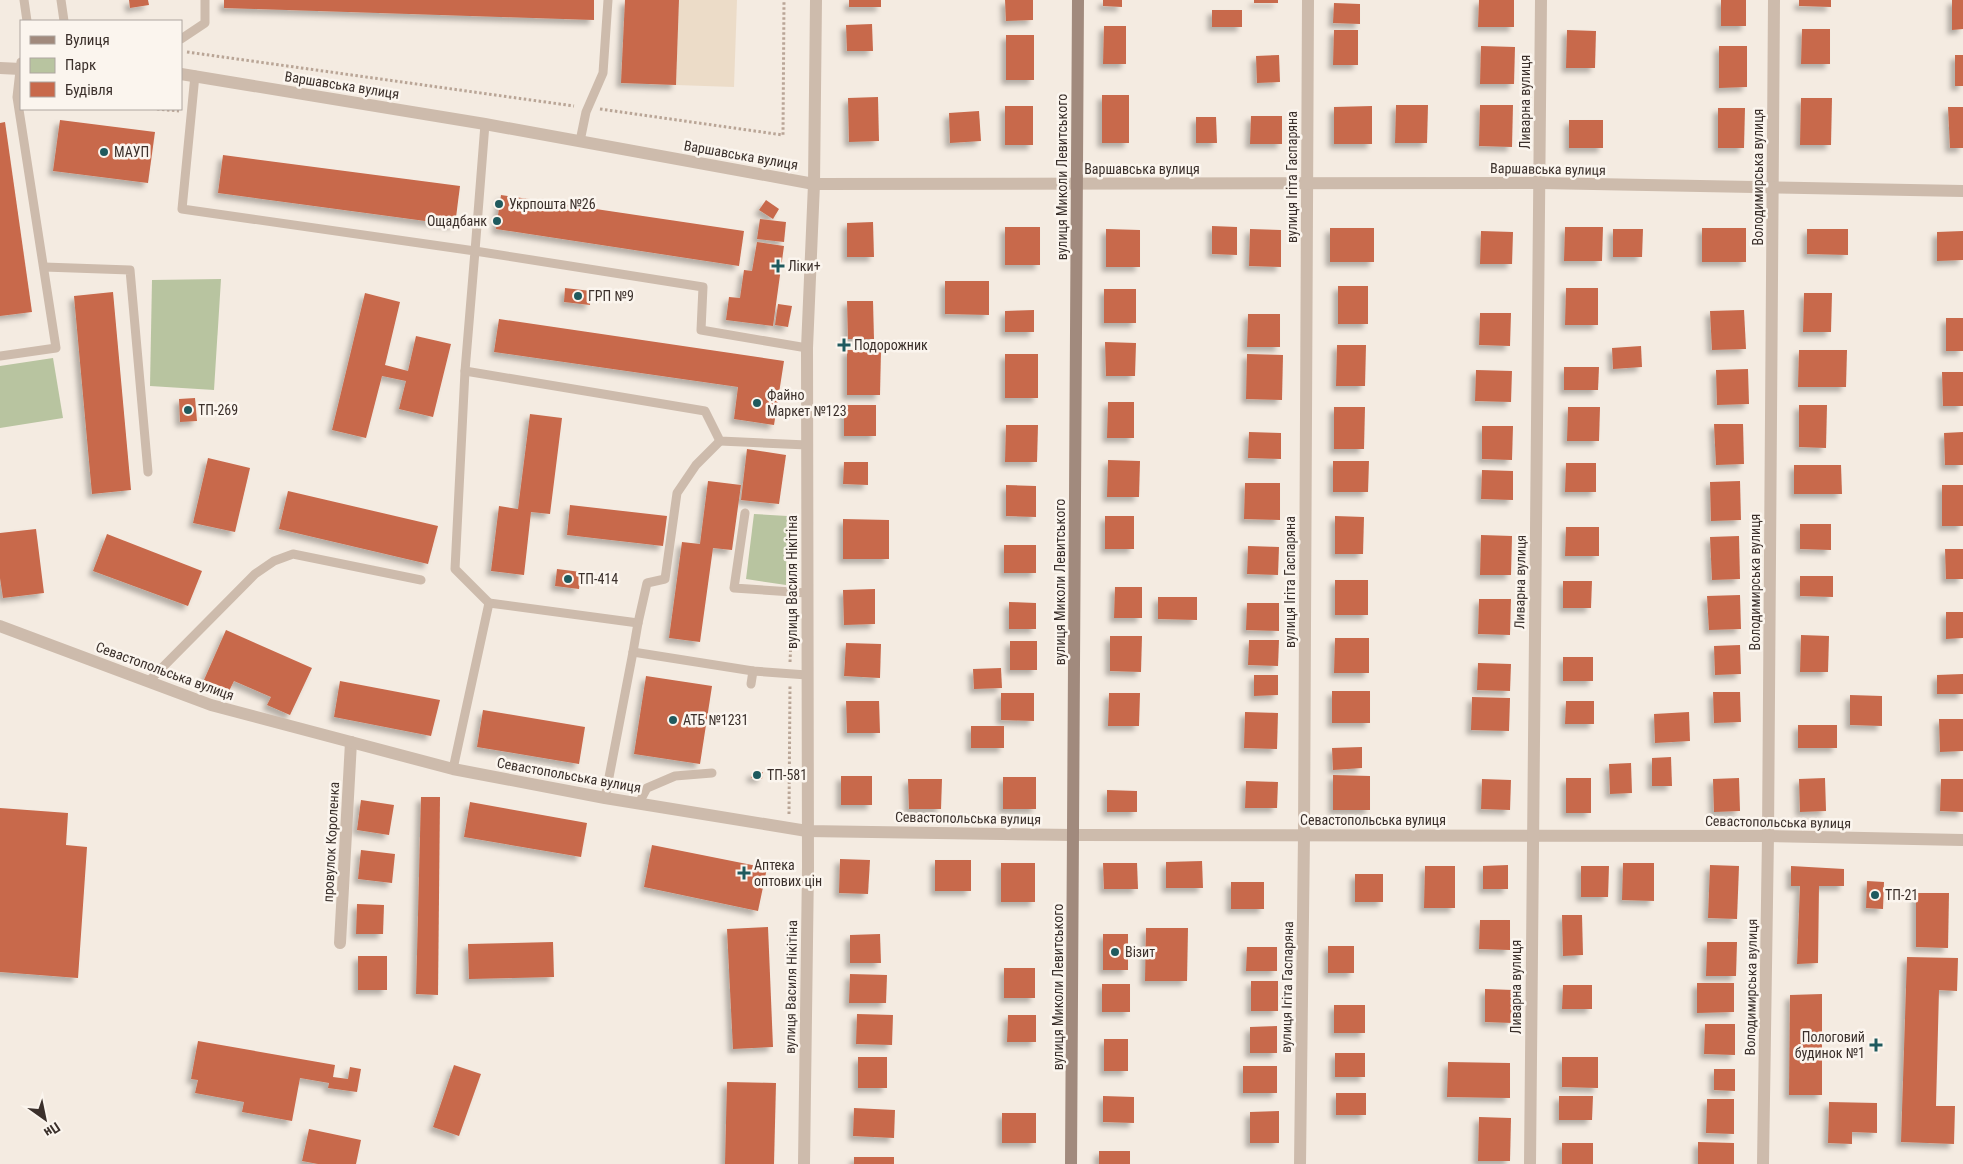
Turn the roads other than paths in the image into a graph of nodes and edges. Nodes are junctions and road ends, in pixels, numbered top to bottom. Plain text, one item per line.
1 (24, 0) edge
2 (61, 0) edge
3 (205, 0) edge
4 (608, 0) edge
5 (816, 0) edge
6 (1078, 0) edge
7 (1308, 0) edge
8 (1541, 0) edge
9 (1774, 0) edge
10 (27, 20) edge
11 (64, 20) edge
12 (182, 37) edge
13 (20, 67) edge
14 (0, 68) edge
15 (20, 74) edge
16 (182, 74) edge
17 (195, 75) junction
18 (485, 124) junction
19 (580, 141) junction
20 (1540, 183) junction
21 (814, 184) junction
22 (1307, 184) junction
23 (1077, 185) junction
24 (1773, 188) junction
25 (1963, 191) edge
26 (475, 251) junction
27 (44, 267) junction
28 (807, 348) junction
29 (0, 356) edge
30 (465, 371) junction
31 (720, 441) junction
32 (807, 445) junction
33 (148, 472) dead end
34 (745, 513) dead end
35 (421, 580) dead end
36 (807, 593) junction
37 (488, 603) junction
38 (638, 623) junction
39 (0, 626) edge
40 (633, 652) junction
41 (753, 671) junction
42 (807, 675) junction
43 (148, 682) junction
44 (751, 684) dead end
45 (352, 742) junction
46 (453, 769) junction
47 (712, 773) dead end
48 (606, 798) junction
49 (639, 803) junction
50 (807, 831) junction
51 (1074, 835) junction
52 (1304, 835) junction
53 (1532, 836) junction
54 (1768, 836) junction
55 (1963, 840) edge
56 (340, 942) dead end
57 (804, 1164) edge
58 (1071, 1164) edge
59 (1300, 1164) edge
60 (1530, 1164) edge
61 (1763, 1164) edge

1 - 10 lane
2 - 11 lane
3 - 12 lane
4 - 19 lane
5 - 21 street, вулиця Василя Нікітіна
6 - 23 main road, вулиця Миколи Левитського
7 - 22 street, вулиця Ігіта Гаспаряна
8 - 20 street, Ливарна вулиця
9 - 24 street, Володимирська вулиця
13 - 14 street
15 - 27 lane
16 - 17 street, Варшавська вулиця
17 - 18 street, Варшавська вулиця
17 - 26 lane
18 - 19 street, Варшавська вулиця
18 - 26 lane
19 - 21 street, Варшавська вулиця
20 - 22 street, Варшавська вулиця
20 - 24 street, Варшавська вулиця
20 - 53 street, Ливарна вулиця
21 - 23 street, Варшавська вулиця
21 - 28 street, вулиця Василя Нікітіна
22 - 23 street, Варшавська вулиця
22 - 52 street, вулиця Ігіта Гаспаряна
23 - 51 main road, вулиця Миколи Левитського
24 - 25 street, Варшавська вулиця
24 - 54 street, Володимирська вулиця
26 - 28 lane
26 - 30 lane
27 - 29 lane
27 - 33 lane
28 - 32 street, вулиця Василя Нікітіна
30 - 31 lane
30 - 37 lane
31 - 32 lane
31 - 38 lane
32 - 36 street, вулиця Василя Нікітіна
34 - 36 lane
35 - 43 lane
36 - 42 street, вулиця Василя Нікітіна
37 - 38 lane
37 - 46 lane
38 - 40 lane
39 - 43 street, Севастопольська вулиця
40 - 41 lane
40 - 48 lane
41 - 42 lane
41 - 44 lane
42 - 50 street, вулиця Василя Нікітіна
43 - 45 street, Севастопольська вулиця
45 - 46 street, Севастопольська вулиця
45 - 56 street, провулок Короленка
46 - 48 street, Севастопольська вулиця
47 - 49 lane
48 - 49 street, Севастопольська вулиця
49 - 50 street, Севастопольська вулиця
50 - 51 street, Севастопольська вулиця
50 - 57 street, вулиця Василя Нікітіна
51 - 52 street, Севастопольська вулиця
51 - 58 main road, вулиця Миколи Левитського
52 - 53 street, Севастопольська вулиця
52 - 59 street, вулиця Ігіта Гаспаряна
53 - 54 street, Севастопольська вулиця
53 - 60 street, Ливарна вулиця
54 - 55 street, Севастопольська вулиця
54 - 61 street, Володимирська вулиця

